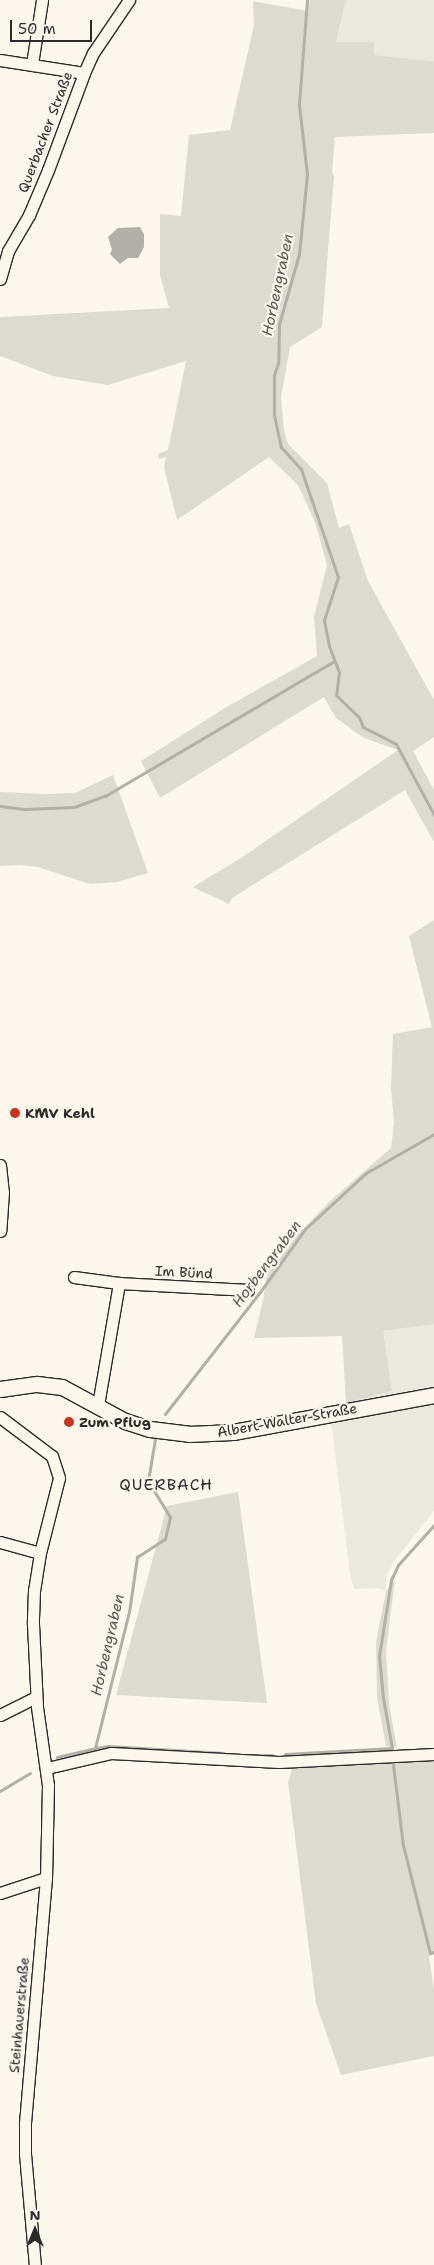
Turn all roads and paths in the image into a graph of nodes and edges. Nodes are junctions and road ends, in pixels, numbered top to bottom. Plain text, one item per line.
1 (42, 0) edge
2 (129, 0) edge
3 (0, 60) edge
4 (32, 64) junction
5 (84, 72) junction
6 (0, 279) edge
7 (0, 1165) edge
8 (0, 1231) edge
9 (74, 1277) dead end
10 (119, 1283) junction
11 (248, 1290) dead end
12 (0, 1389) edge
13 (434, 1395) edge
14 (98, 1405) junction
15 (0, 1417) edge
16 (0, 1542) edge
17 (40, 1553) junction
18 (36, 1697) junction
19 (0, 1714) edge
20 (434, 1754) edge
21 (47, 1768) junction
22 (46, 1878) junction
23 (0, 1893) edge
24 (35, 2265) edge

1 - 4 street
2 - 5 street, Querbacher Straße
3 - 4 street
4 - 5 street
5 - 6 street, Querbacher Straße
7 - 8 street
9 - 10 street, Im Bünd
10 - 11 street, Im Bünd
10 - 14 street
12 - 14 street, Albert-Walter-Straße
13 - 14 street, Albert-Walter-Straße
15 - 17 street, Steinhauerstraße
16 - 17 street
17 - 18 street, Steinhauerstraße
18 - 19 street
18 - 21 street, Steinhauerstraße
20 - 21 street
21 - 22 street, Steinhauerstraße
22 - 23 street
22 - 24 street, Steinhauerstraße

